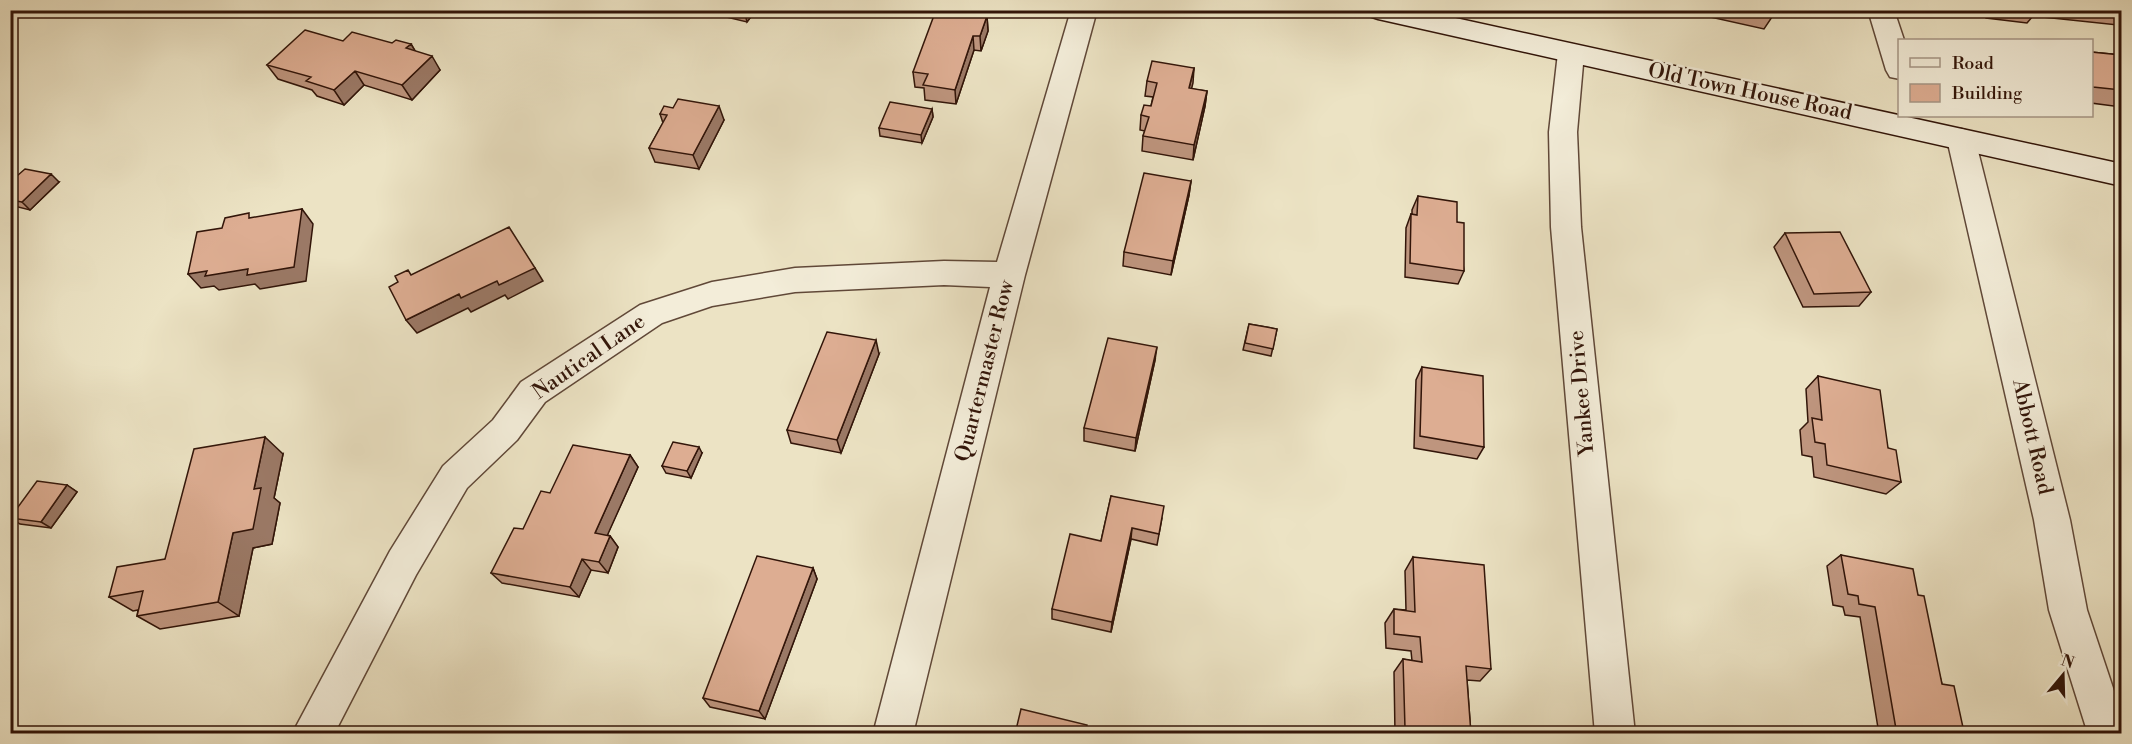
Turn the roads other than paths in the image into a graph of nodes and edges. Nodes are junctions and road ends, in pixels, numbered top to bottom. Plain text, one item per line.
1 (1084, 10) edge
2 (1378, 10) edge
3 (1881, 10) edge
4 (1571, 53) junction
5 (1898, 67) edge
6 (1915, 122) edge
7 (1961, 139) junction
8 (2121, 175) edge
9 (1009, 275) junction
10 (312, 734) edge
11 (893, 734) edge
12 (1615, 734) edge
13 (2108, 734) edge

1 - 9 street, Quartermaster Row
2 - 4 street, Old Town House Road
3 - 5 street
4 - 6 street, Old Town House Road
4 - 12 street, Yankee Drive
6 - 7 street, Old Town House Road
7 - 8 street, Old Town House Road
7 - 13 street, Abbott Road
9 - 10 street, Nautical Lane
9 - 11 street, Quartermaster Row

